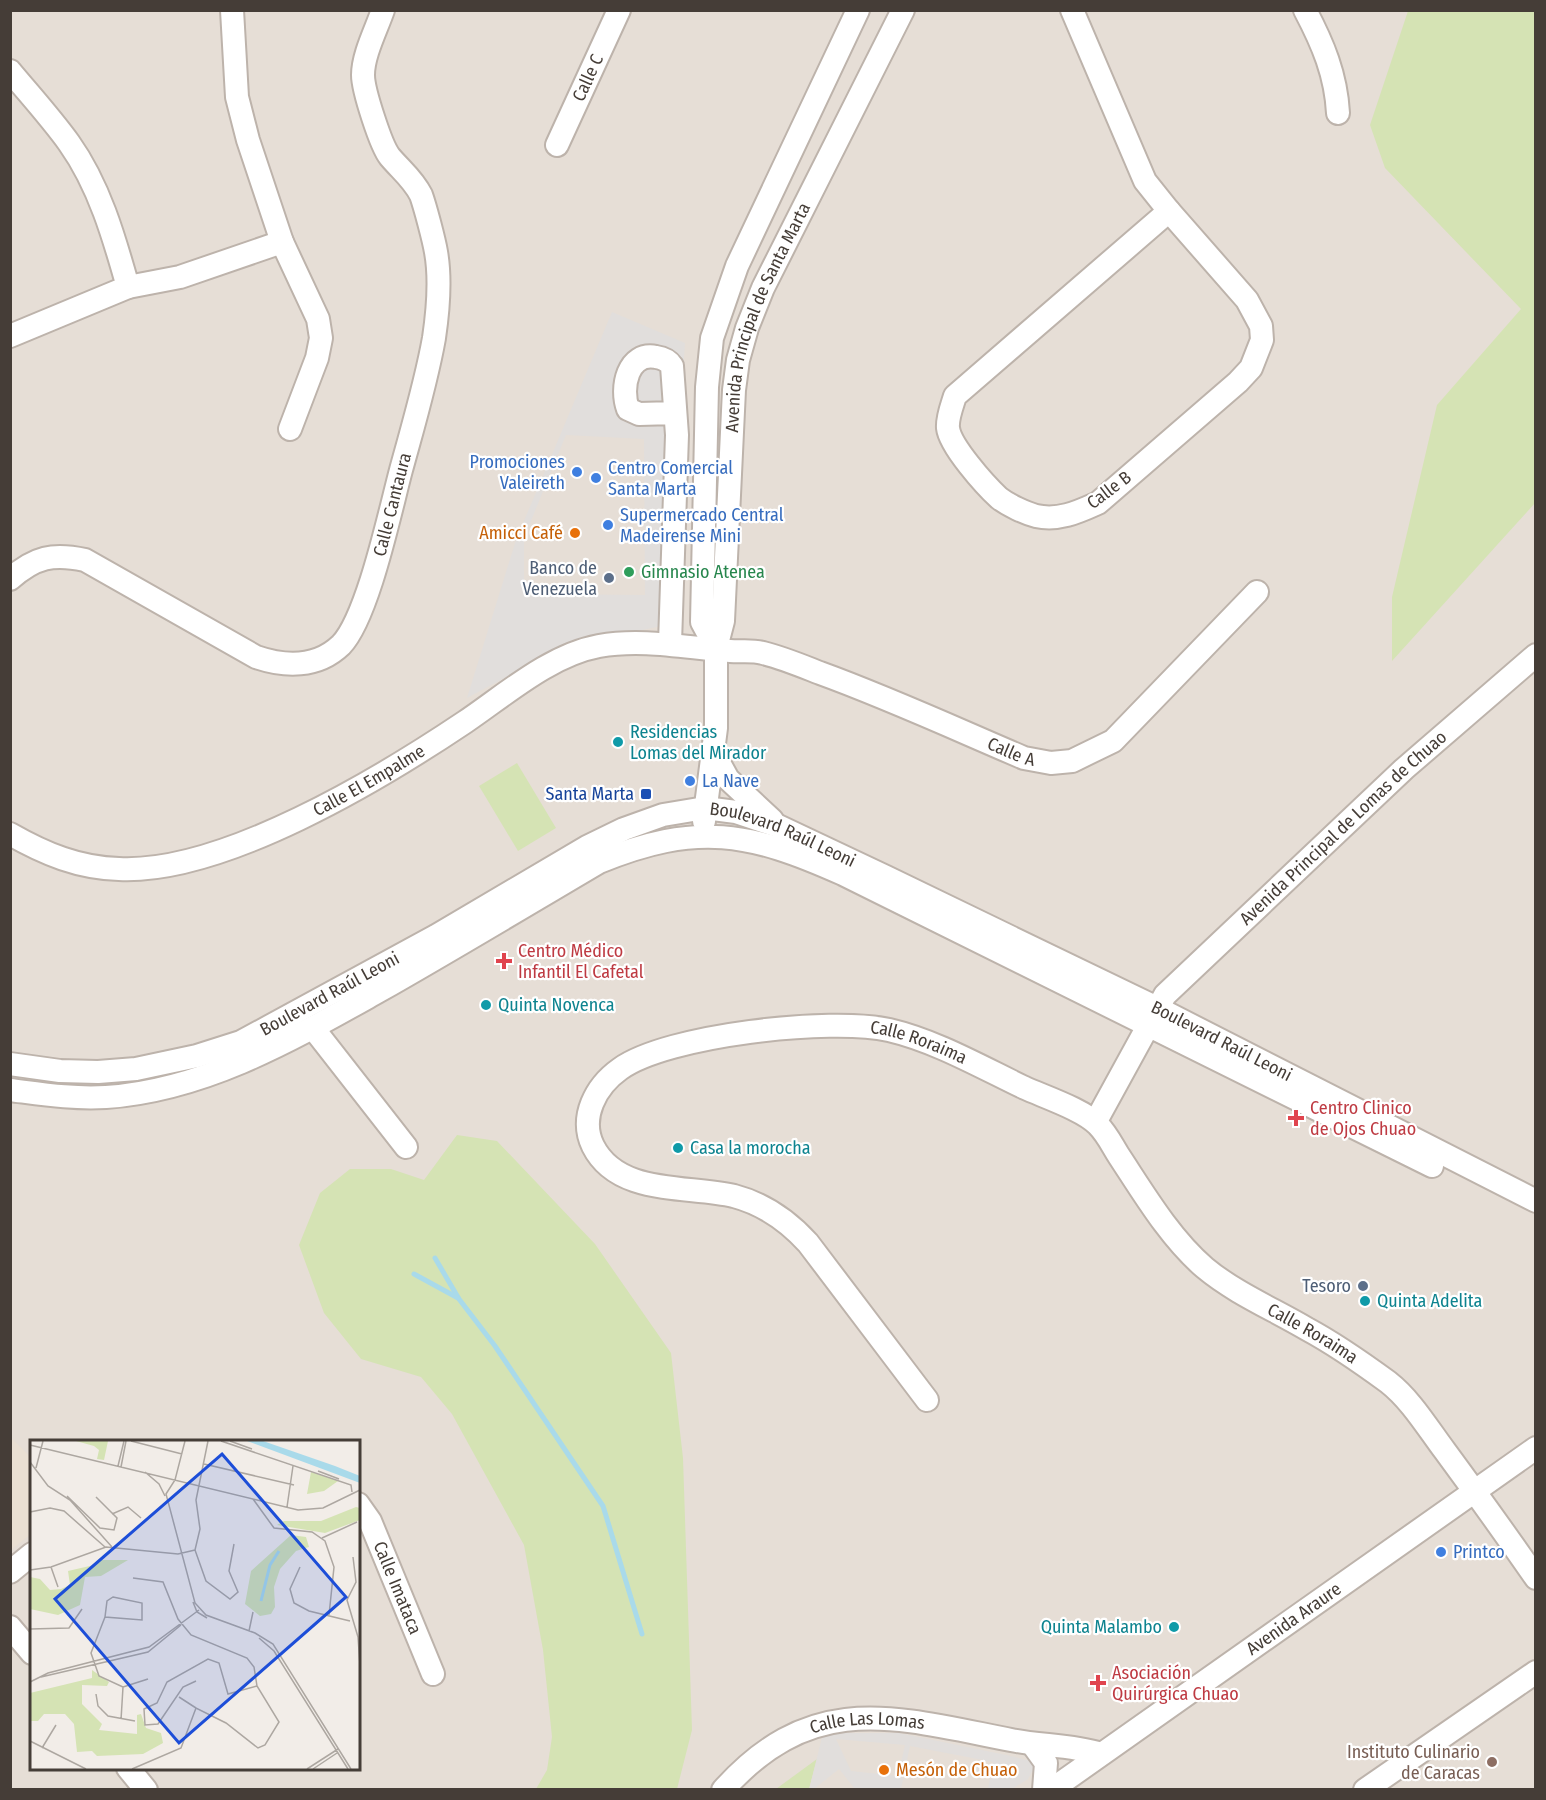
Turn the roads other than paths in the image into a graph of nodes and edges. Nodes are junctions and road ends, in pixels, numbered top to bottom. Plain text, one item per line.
1 (232, 10) edge
2 (383, 10) edge
3 (619, 10) edge
4 (858, 10) edge
5 (903, 10) edge
6 (1072, 10) edge
7 (1305, 10) edge
8 (10, 72) edge
9 (1338, 113) dead end
10 (557, 145) dead end
11 (1169, 211) junction
12 (282, 242) junction
13 (128, 287) junction
14 (10, 336) edge
15 (290, 429) dead end
16 (706, 434) junction
17 (10, 579) edge
18 (1257, 592) dead end
19 (670, 644) junction
20 (716, 648) junction
21 (1536, 655) edge
22 (713, 752) junction
23 (705, 808) junction
24 (778, 826) junction
25 (10, 834) edge
26 (704, 834) junction
27 (1154, 1017) junction
28 (313, 1028) junction
29 (10, 1064) edge
30 (10, 1090) edge
31 (1095, 1121) junction
32 (406, 1147) dead end
33 (1536, 1201) edge
34 (1536, 1217) edge
35 (927, 1400) dead end
36 (1536, 1448) edge
37 (1474, 1491) junction
38 (360, 1507) edge
39 (30, 1556) edge
40 (10, 1572) edge
41 (1536, 1578) edge
42 (10, 1627) edge
43 (30, 1651) edge
44 (1536, 1672) edge
45 (433, 1674) dead end
46 (1033, 1745) junction
47 (1101, 1754) junction
48 (130, 1770) edge
49 (146, 1790) edge
50 (723, 1790) edge
51 (1044, 1790) edge
52 (1051, 1790) edge
53 (1365, 1790) edge

1 - 12 street
2 - 17 street, Calle Cantaura
3 - 10 street, Calle C
4 - 16 street, Avenida Principal de Santa Marta
5 - 20 street, Avenida Principal de Santa Marta
6 - 11 street, Calle B
7 - 9 street
8 - 13 street
11 - 11 street, Calle B
12 - 13 street
12 - 15 street
13 - 14 street
16 - 19 street
16 - 20 street, Avenida Principal de Santa Marta
18 - 20 street, Calle A
19 - 20 street, Calle El Empalme
19 - 25 street, Calle El Empalme
20 - 22 street, Avenida Principal de Santa Marta
21 - 27 street, Avenida Principal de Lomas de Chuao
22 - 23 street, Avenida Principal de Santa Marta
22 - 24 street
23 - 24 street, Boulevard Raúl Leoni
23 - 26 street, Avenida Principal de Santa Marta
23 - 29 street, Boulevard Raúl Leoni
24 - 27 street, Boulevard Raúl Leoni
26 - 27 street, Boulevard Raúl Leoni
26 - 28 street, Boulevard Raúl Leoni
27 - 31 street, Avenida Principal de Lomas de Chuao
27 - 33 street, Boulevard Raúl Leoni
27 - 34 street, Boulevard Raúl Leoni
28 - 30 street, Boulevard Raúl Leoni
28 - 32 street
31 - 35 street, Calle Roraima
31 - 37 street, Calle Roraima
36 - 37 street, Avenida Araure
37 - 41 street, Calle Roraima
37 - 47 street, Avenida Araure
38 - 45 street, Calle Imataca
39 - 40 street
42 - 43 street
44 - 53 street
46 - 47 street, Calle Las Lomas
46 - 50 street, Calle Las Lomas
46 - 51 street
47 - 52 street, Avenida Araure
48 - 49 street

